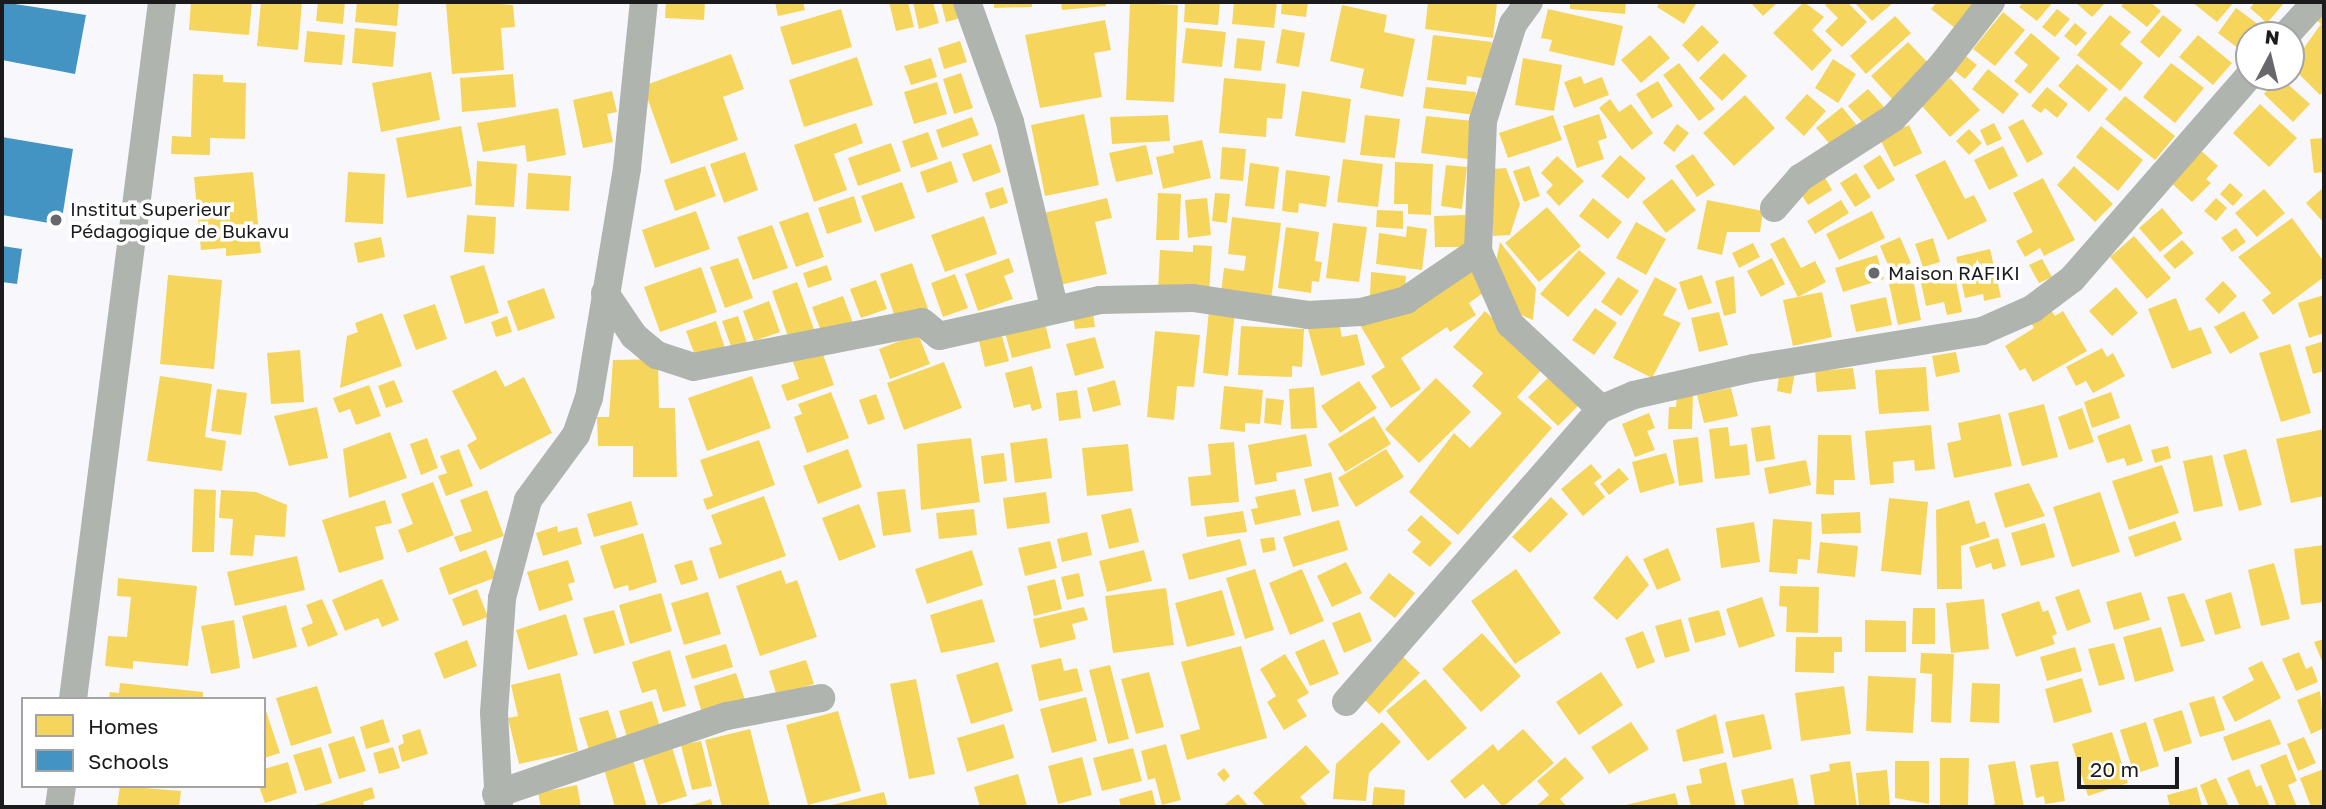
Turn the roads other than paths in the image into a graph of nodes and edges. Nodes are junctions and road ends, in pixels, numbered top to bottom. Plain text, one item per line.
1 (162, 2) edge
2 (645, 2) edge
3 (967, 2) edge
4 (1529, 2) edge
5 (1991, 2) edge
6 (2316, 2) edge
7 (2299, 21) edge
8 (2236, 91) edge
9 (1774, 208) dead end
10 (1478, 251) junction
11 (605, 293) junction
12 (1054, 307) junction
13 (1601, 409) junction
14 (73, 697) edge
15 (821, 698) dead end
16 (1346, 702) dead end
17 (62, 788) edge
18 (498, 801) edge
19 (59, 807) edge

1 - 14 street
2 - 11 street
3 - 12 street
4 - 10 street
5 - 9 street
6 - 7 street
8 - 13 street
10 - 12 street
10 - 13 street
11 - 12 street
11 - 18 street
13 - 16 street
15 - 18 street
17 - 19 street

